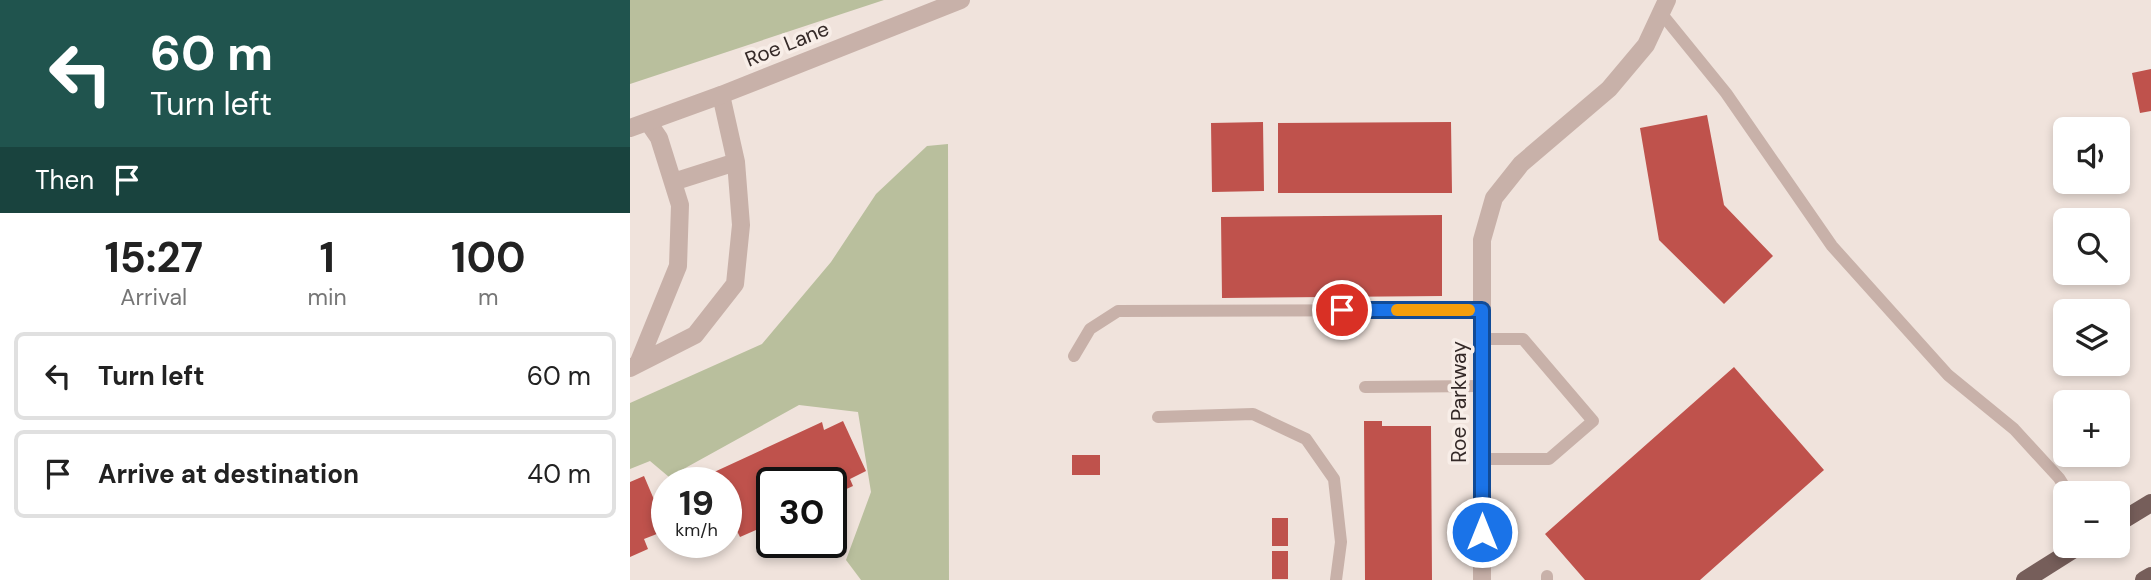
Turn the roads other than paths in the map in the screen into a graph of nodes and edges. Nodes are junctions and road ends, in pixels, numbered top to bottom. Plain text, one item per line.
1 (961, 0) edge
2 (1664, 6) edge
3 (721, 95) junction
4 (639, 125) edge
5 (736, 162) junction
6 (673, 182) junction
7 (1482, 310) junction
8 (1482, 339) junction
9 (1074, 356) dead end
10 (634, 366) edge
11 (1482, 386) junction
12 (1365, 387) dead end
13 (1158, 417) dead end
14 (1482, 459) junction
15 (2061, 481) edge
16 (2151, 503) edge
17 (2130, 516) edge
18 (2060, 558) edge
19 (2151, 576) edge
20 (1336, 580) edge
21 (1482, 580) edge
22 (2025, 580) edge
23 (2144, 580) edge

1 - 3 street, Roe Lane
2 - 7 street, Roe Parkway
2 - 15 lane
3 - 4 street, Roe Lane
3 - 5 street
4 - 6 street
5 - 6 street
5 - 10 street
6 - 10 street
7 - 8 street, Roe Parkway
7 - 9 lane
8 - 11 street, Roe Parkway
8 - 14 lane
11 - 12 lane
11 - 14 street, Roe Parkway
13 - 20 lane
14 - 21 street, Roe Parkway
16 - 17 main road
18 - 22 main road
19 - 23 main road

